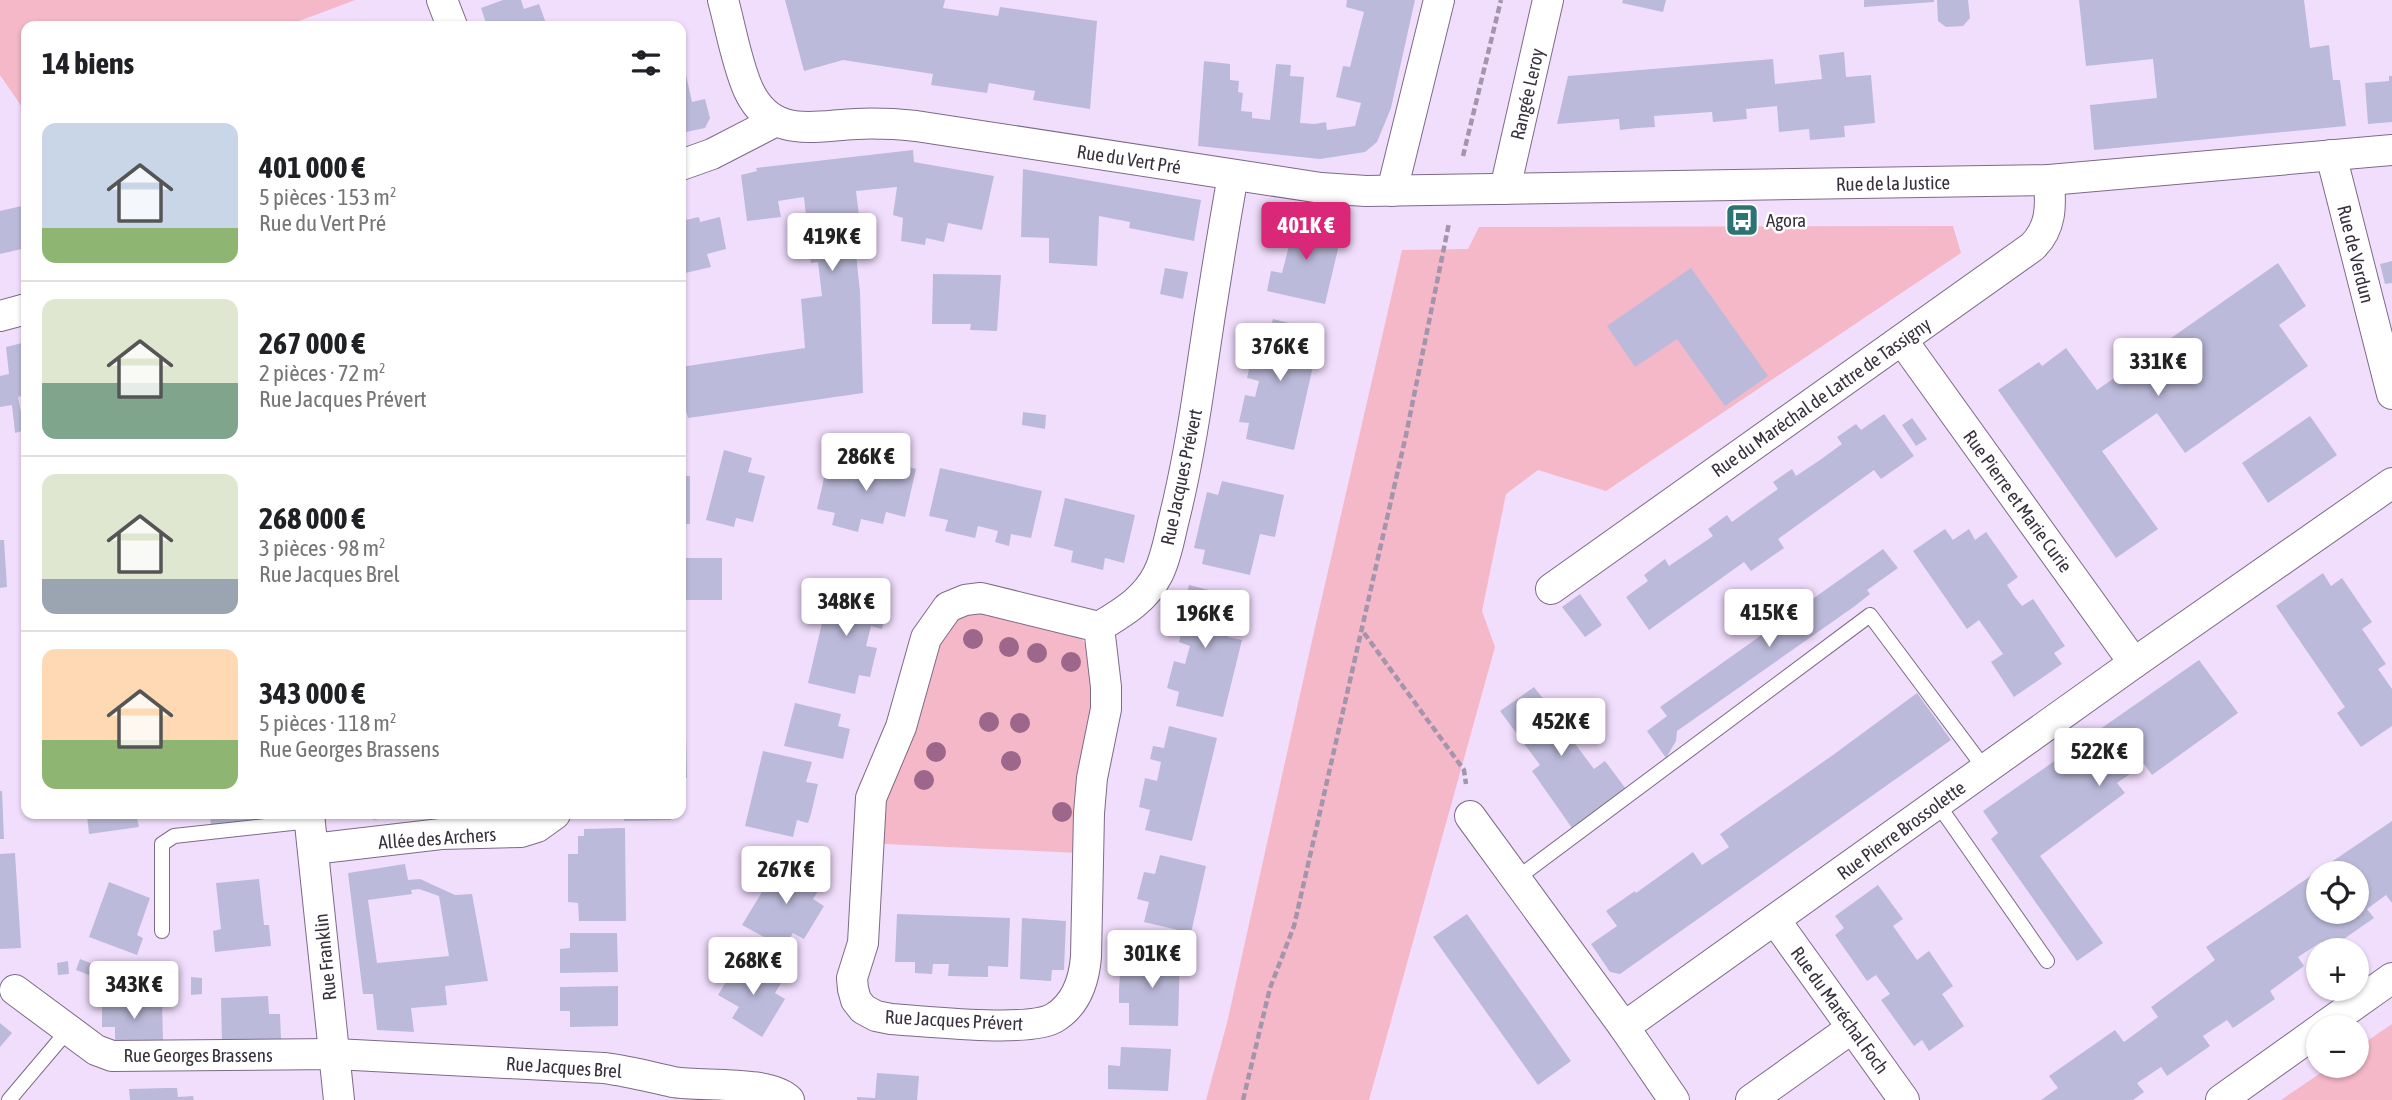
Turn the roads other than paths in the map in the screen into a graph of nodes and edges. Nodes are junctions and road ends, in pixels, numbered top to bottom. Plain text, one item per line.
1 (443, 0) edge
2 (723, 0) edge
3 (1439, 0) edge
4 (1548, 0) edge
5 (450, 21) edge
6 (776, 121) junction
7 (2392, 150) edge
8 (2331, 155) junction
9 (686, 163) edge
10 (1233, 175) junction
11 (2049, 180) junction
12 (1505, 189) junction
13 (1392, 191) junction
14 (21, 310) edge
15 (0, 316) edge
16 (1902, 340) junction
17 (2392, 394) edge
18 (2392, 483) edge
19 (1551, 589) dead end
20 (1099, 627) junction
21 (2134, 663) junction
22 (1985, 769) junction
23 (1937, 803) junction
24 (1470, 816) road end
25 (548, 819) edge
26 (311, 828) edge
27 (1516, 879) junction
28 (1775, 920) junction
29 (162, 931) dead end
30 (2047, 961) dead end
31 (2392, 978) edge
32 (15, 990) dead end
33 (2340, 1015) edge
34 (1624, 1027) junction
35 (1853, 1028) junction
36 (69, 1029) junction
37 (2306, 1040) edge
38 (335, 1054) junction
39 (9, 1100) edge
40 (339, 1100) edge
41 (789, 1100) edge
42 (1674, 1100) edge
43 (1751, 1100) edge
44 (1904, 1100) edge
45 (2221, 1100) edge

1 - 5 street
2 - 6 street
3 - 13 street
4 - 12 street, Rangée Leroy
6 - 9 street
6 - 10 street, Rue du Vert Pré
7 - 8 street, Rue de la Justice
8 - 11 street, Rue de la Justice
8 - 17 street, Rue de Verdun
10 - 13 street, Rue du Vert Pré
10 - 20 street, Rue Jacques Prévert
11 - 12 street, Rue de la Justice
11 - 16 street, Rue du Maréchal de Lattre de Tassigny
12 - 13 street, Rue de la Justice
14 - 15 street
16 - 19 street, Rue du Maréchal de Lattre de Tassigny
16 - 21 street, Rue Pierre et Marie Curie
18 - 21 street, Rue Pierre Brossolette
20 - 20 street, Rue Jacques Prévert
21 - 22 street, Rue Pierre Brossolette
22 - 23 street, Rue Pierre Brossolette
22 - 27 lane
23 - 28 street, Rue Pierre Brossolette
23 - 30 lane
24 - 27 street
25 - 26 street, Allée des Archers
26 - 29 lane
26 - 38 street, Rue Franklin
27 - 34 street
28 - 34 street, Rue Pierre Brossolette
28 - 35 street, Rue du Maréchal Foch
31 - 33 street
32 - 36 street, Rue Georges Brassens
34 - 42 street
35 - 43 street
35 - 44 street, Rue du Maréchal Foch
36 - 38 street, Rue Georges Brassens
36 - 39 lane
37 - 45 street
38 - 40 street, Rue Franklin
38 - 41 street, Rue Jacques Brel

